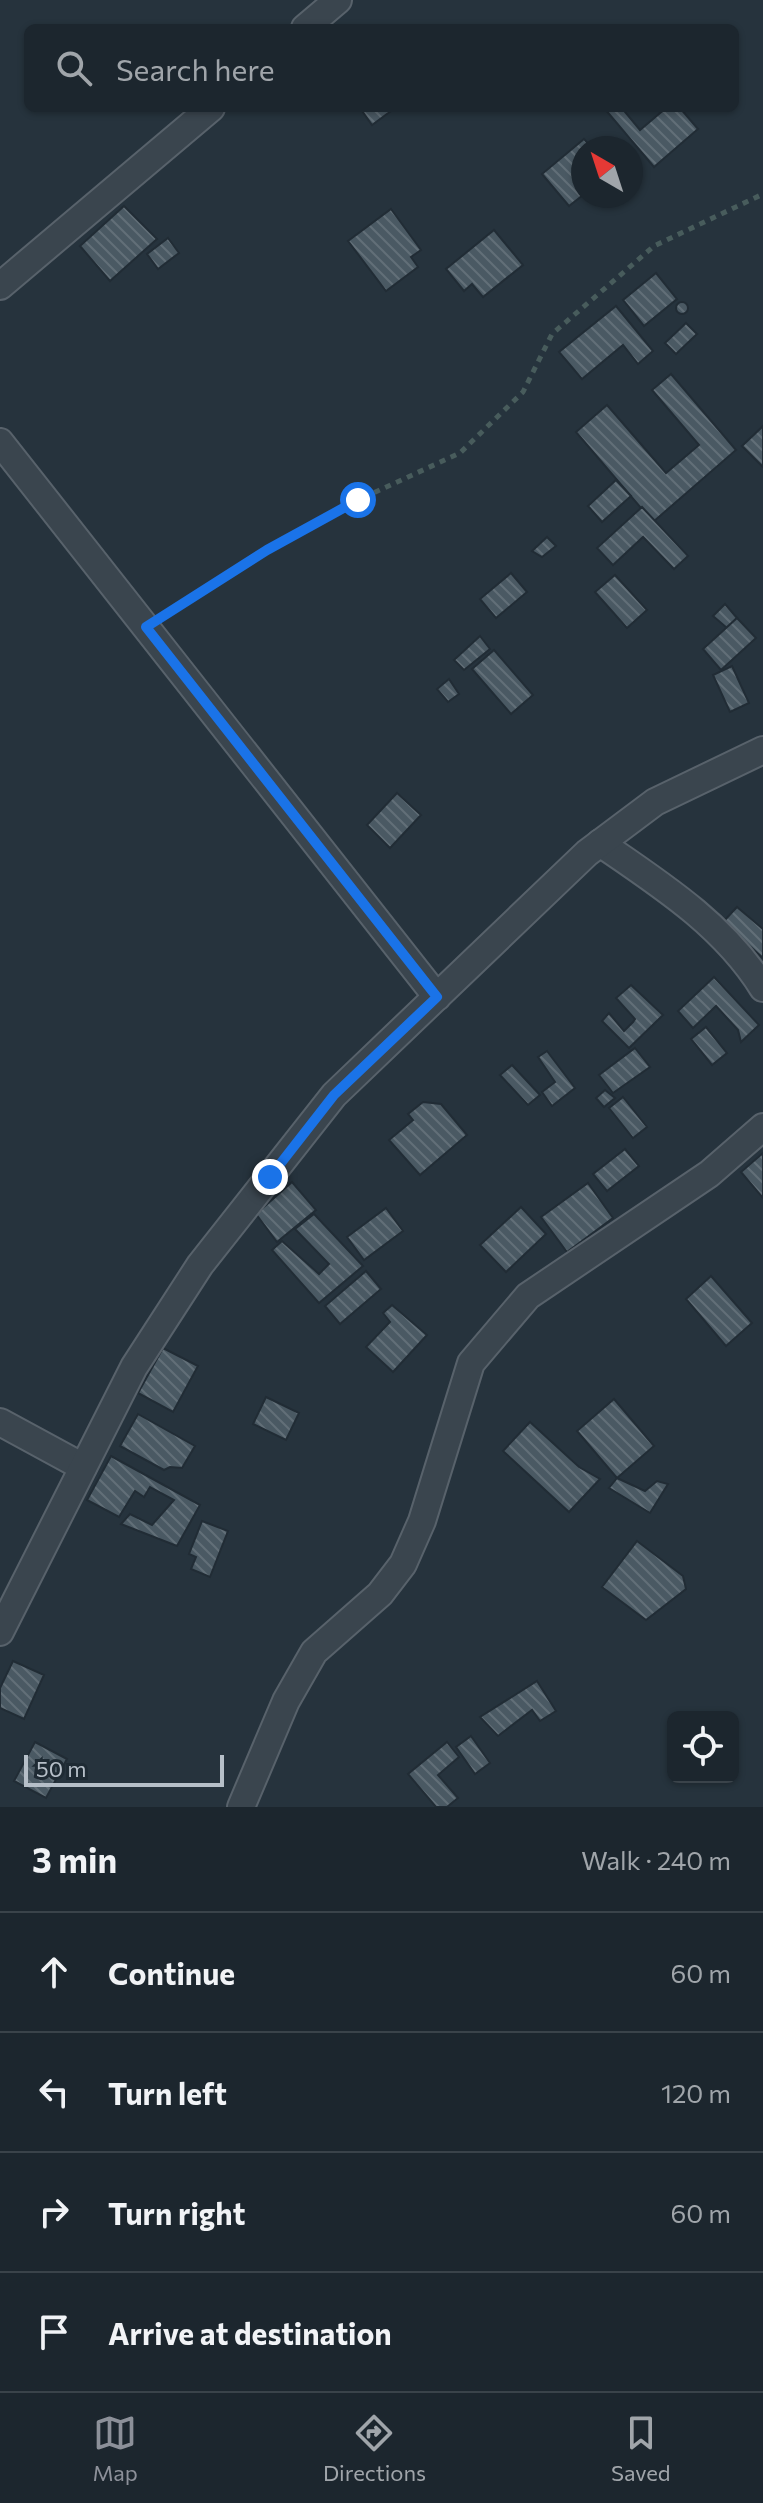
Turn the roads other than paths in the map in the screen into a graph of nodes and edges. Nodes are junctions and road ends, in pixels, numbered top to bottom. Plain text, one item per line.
1 (338, 0) edge
2 (310, 24) edge
3 (206, 112) edge
4 (0, 286) edge
5 (0, 442) edge
6 (763, 750) edge
7 (600, 843) junction
8 (763, 988) edge
9 (437, 997) junction
10 (763, 1127) edge
11 (0, 1422) edge
12 (83, 1467) junction
13 (0, 1632) edge
14 (241, 1807) edge

1 - 2 street
3 - 4 street
5 - 9 street
6 - 7 street
7 - 8 street
7 - 9 street
9 - 12 street
10 - 14 street
11 - 12 street
12 - 13 street

